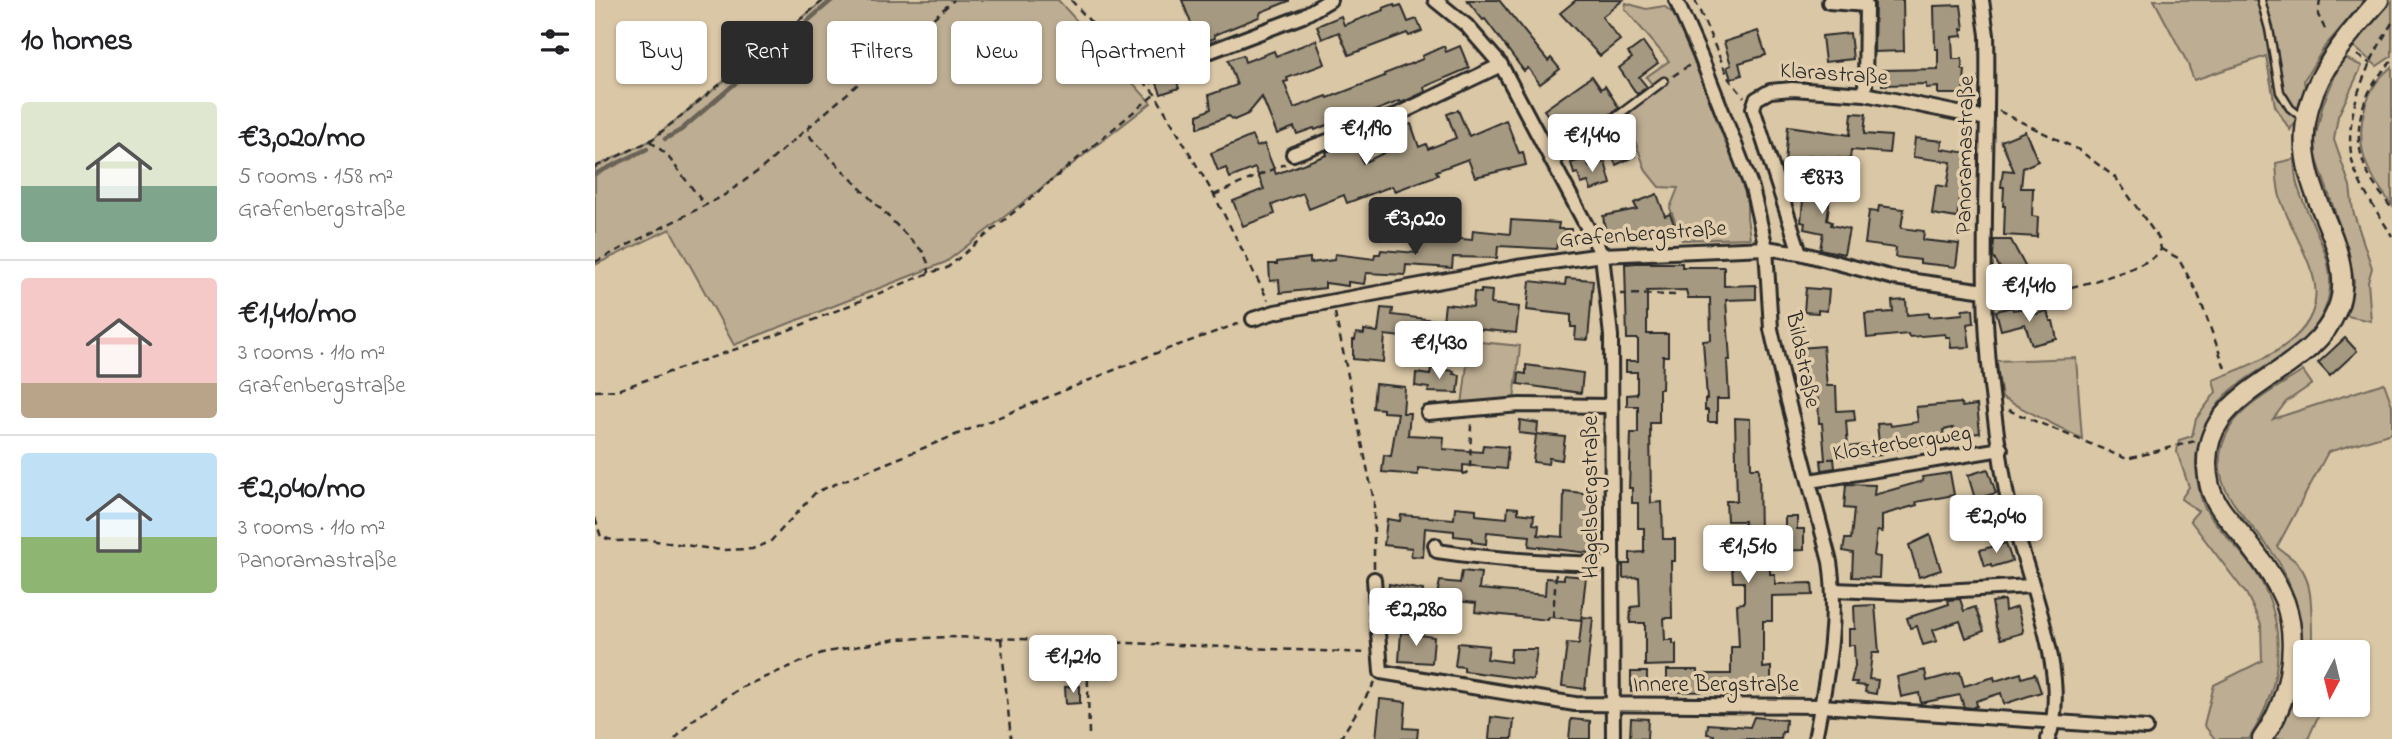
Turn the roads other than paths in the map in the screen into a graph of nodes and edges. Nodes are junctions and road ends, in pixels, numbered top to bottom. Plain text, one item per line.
1 (1330, 0) edge
2 (1435, 0) edge
3 (1677, 0) edge
4 (1982, 0) edge
5 (2261, 0) edge
6 (2379, 0) edge
7 (1829, 1) edge
8 (1211, 51) dead end
9 (1501, 65) junction
10 (1664, 81) road end
11 (1865, 94) junction
12 (1987, 112) junction
13 (2306, 120) junction
14 (1293, 154) road end
15 (1553, 164) junction
16 (1766, 248) junction
17 (1800, 253) junction
18 (1602, 255) junction
19 (1985, 291) junction
20 (2038, 291) road end
21 (1253, 319) road end
22 (1611, 406) junction
23 (1428, 413) dead end
24 (2001, 449) junction
25 (1810, 481) junction
26 (1435, 545) dead end
27 (1613, 564) junction
28 (1374, 579) road end
29 (2032, 586) junction
30 (1834, 590) junction
31 (1612, 705) junction
32 (1822, 706) junction
33 (2055, 723) junction
34 (2146, 728) dead end
35 (1613, 739) edge
36 (1815, 739) edge
37 (2048, 739) edge
38 (2262, 739) edge

1 - 8 street
2 - 9 street
3 - 16 street, Bildstraße
4 - 12 street, Panoramastraße
5 - 13 lane
6 - 13 main road
7 - 11 street
9 - 14 street
9 - 15 street
10 - 15 lane
11 - 12 street, Klarastraße
11 - 17 street, Klarastraße
12 - 19 street, Panoramastraße
13 - 38 main road
15 - 18 street
16 - 17 street, Grafenbergstraße
16 - 18 street, Grafenbergstraße
16 - 25 street, Bildstraße
17 - 19 street, Grafenbergstraße
18 - 21 street, Grafenbergstraße
18 - 22 street, Hagelsbergstraße
19 - 20 street, Grafenbergstraße
19 - 24 street, Panoramastraße
22 - 23 street
22 - 27 street, Hagelsbergstraße
24 - 25 street, Klosterbergweg
24 - 29 street, Panoramastraße
25 - 30 street, Bildstraße
26 - 27 street
27 - 31 street, Hagelsbergstraße
28 - 31 street, Innere Bergstraße
29 - 30 street
29 - 33 street, Panoramastraße
30 - 32 street, Bildstraße
31 - 32 street, Innere Bergstraße
31 - 35 street, Hagelsbergstraße
32 - 33 street, Innere Bergstraße
32 - 36 street, Bildstraße
33 - 34 street, Innere Bergstraße
33 - 37 street

